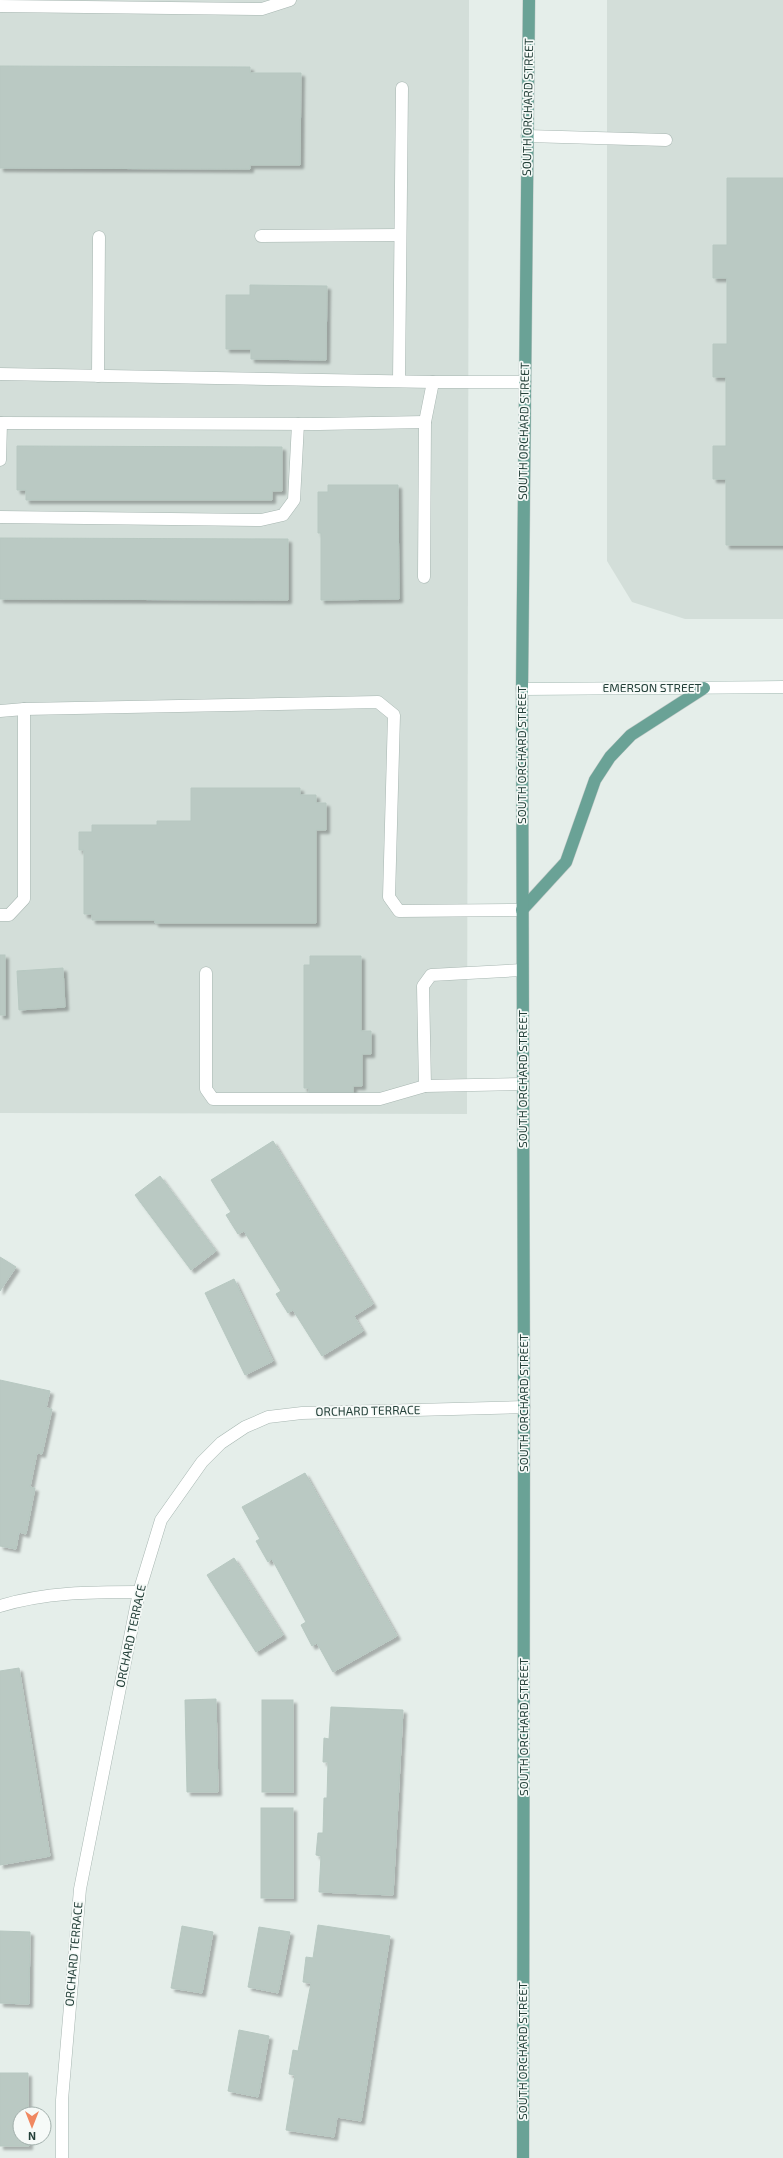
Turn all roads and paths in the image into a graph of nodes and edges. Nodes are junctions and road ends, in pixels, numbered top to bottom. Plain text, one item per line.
1 (529, 0) edge
2 (283, 1) edge
3 (60, 3) edge
4 (164, 4) edge
5 (0, 6) edge
6 (402, 88) dead end
7 (528, 136) junction
8 (666, 140) dead end
9 (261, 236) dead end
10 (400, 236) junction
11 (99, 237) dead end
12 (0, 374) edge
13 (98, 376) junction
14 (399, 381) junction
15 (433, 382) junction
16 (525, 382) junction
17 (425, 422) junction
18 (1, 423) edge
19 (298, 424) junction
20 (0, 460) edge
21 (0, 517) edge
22 (424, 577) dead end
23 (783, 687) edge
24 (704, 688) junction
25 (522, 689) junction
26 (24, 709) junction
27 (0, 711) edge
28 (522, 910) junction
29 (0, 915) edge
30 (522, 970) junction
31 (206, 973) dead end
32 (523, 1084) junction
33 (425, 1086) junction
34 (524, 1407) junction
35 (139, 1592) junction
36 (0, 1606) edge
37 (62, 2158) edge
38 (523, 2158) edge

1 - 7 main road, SOUTH ORCHARD STREET
2 - 4 street
3 - 4 street
3 - 5 street
6 - 10 street
7 - 8 street
7 - 16 main road, SOUTH ORCHARD STREET
9 - 10 street
10 - 14 street
11 - 13 street
12 - 13 street
13 - 14 street
14 - 15 street
15 - 16 street
15 - 17 street
16 - 25 main road, SOUTH ORCHARD STREET
17 - 19 street
17 - 22 street
18 - 19 street
18 - 20 street
19 - 21 street
23 - 24 street, EMERSON STREET
24 - 25 street, EMERSON STREET
24 - 28 main road
25 - 28 main road, SOUTH ORCHARD STREET
26 - 27 street
26 - 28 street
26 - 29 street
28 - 30 main road, SOUTH ORCHARD STREET
30 - 32 main road, SOUTH ORCHARD STREET
30 - 33 street
31 - 33 street
32 - 33 street
32 - 34 main road, SOUTH ORCHARD STREET
34 - 35 street, ORCHARD TERRACE
34 - 38 main road, SOUTH ORCHARD STREET
35 - 36 street
35 - 37 street, ORCHARD TERRACE

